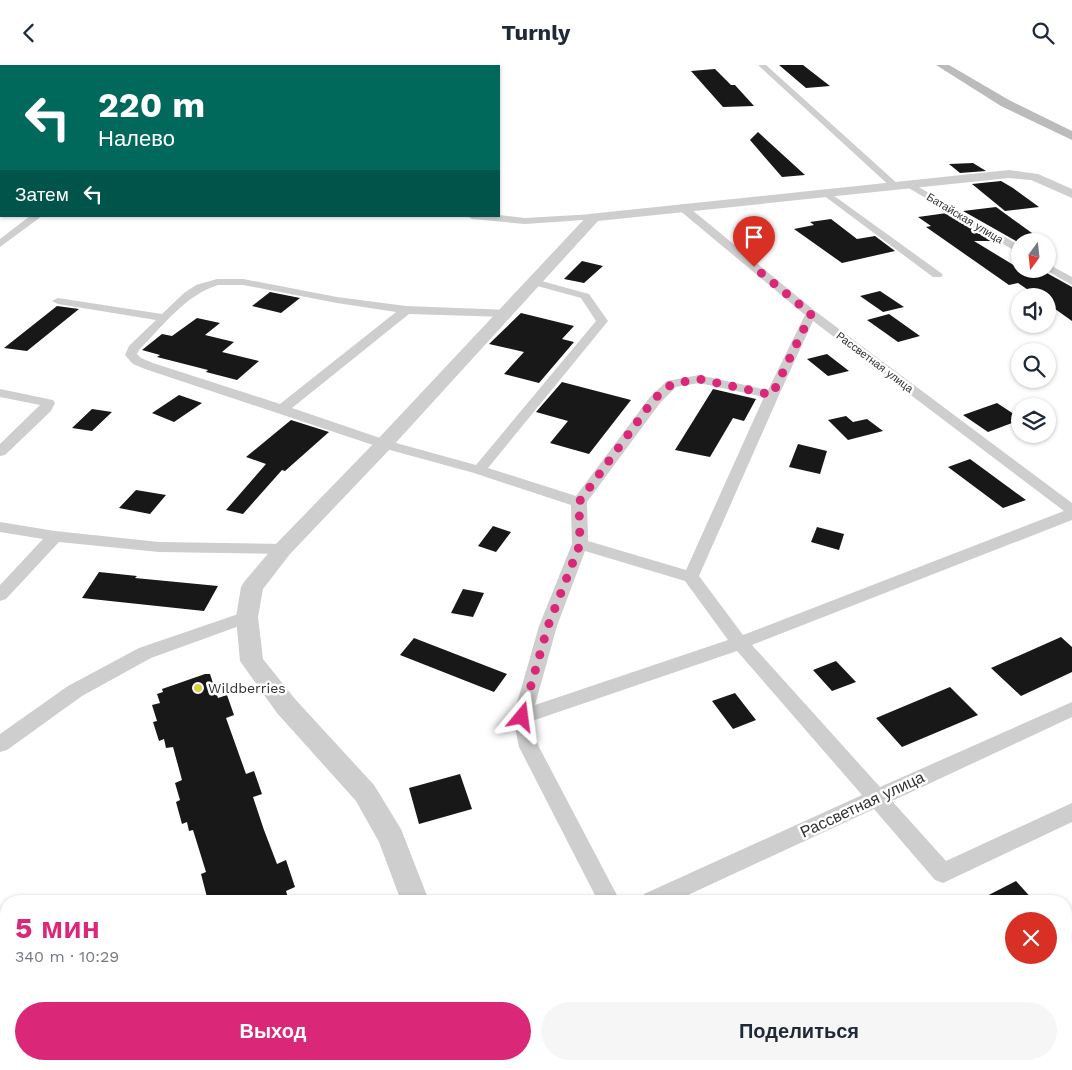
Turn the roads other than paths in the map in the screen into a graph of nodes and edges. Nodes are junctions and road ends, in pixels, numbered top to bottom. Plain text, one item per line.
1 (762, 65) edge
2 (941, 65) edge
3 (1072, 136) edge
4 (910, 185) junction
5 (896, 187) junction
6 (826, 193) junction
7 (1070, 195) edge
8 (682, 207) junction
9 (36, 217) edge
10 (483, 217) edge
11 (594, 217) junction
12 (0, 244) edge
13 (1011, 246) edge
14 (1056, 272) edge
15 (937, 275) dead end
16 (534, 282) junction
17 (1072, 282) edge
18 (58, 301) dead end
19 (406, 310) junction
20 (506, 313) junction
21 (811, 314) junction
22 (165, 317) junction
23 (0, 393) edge
24 (772, 395) junction
25 (282, 409) junction
26 (384, 444) junction
27 (0, 452) edge
28 (480, 470) junction
29 (579, 502) junction
30 (1072, 510) edge
31 (1072, 514) edge
32 (0, 527) edge
33 (55, 535) junction
34 (580, 544) junction
35 (283, 549) junction
36 (691, 577) junction
37 (0, 595) edge
38 (247, 617) junction
39 (740, 643) junction
40 (1072, 709) edge
41 (522, 717) junction
42 (0, 745) edge
43 (876, 797) junction
44 (1072, 812) edge
45 (413, 895) edge
46 (606, 895) edge
47 (665, 895) edge

1 - 5 street
2 - 3 main road
4 - 5 street
4 - 7 street
4 - 13 street, Батайская улица
5 - 6 street
6 - 8 street
6 - 15 street
8 - 11 street
8 - 21 street, Рассветная улица
9 - 12 street
10 - 11 street
11 - 16 street
14 - 17 street
16 - 20 street
16 - 28 street
18 - 22 street
19 - 20 street
19 - 22 street
19 - 25 street
20 - 26 street
21 - 24 street
21 - 30 street, Рассветная улица
22 - 25 street
23 - 27 street
24 - 29 street
24 - 36 street
25 - 26 street
26 - 28 street
26 - 35 street
28 - 29 street
29 - 34 street
31 - 39 street
32 - 33 street
33 - 35 street
33 - 37 street
34 - 36 street
34 - 41 street
35 - 38 street
36 - 39 street
38 - 42 street
38 - 45 street
39 - 41 street
39 - 43 street
40 - 43 street, Рассветная улица
41 - 46 street
43 - 44 street
43 - 47 street, Рассветная улица

